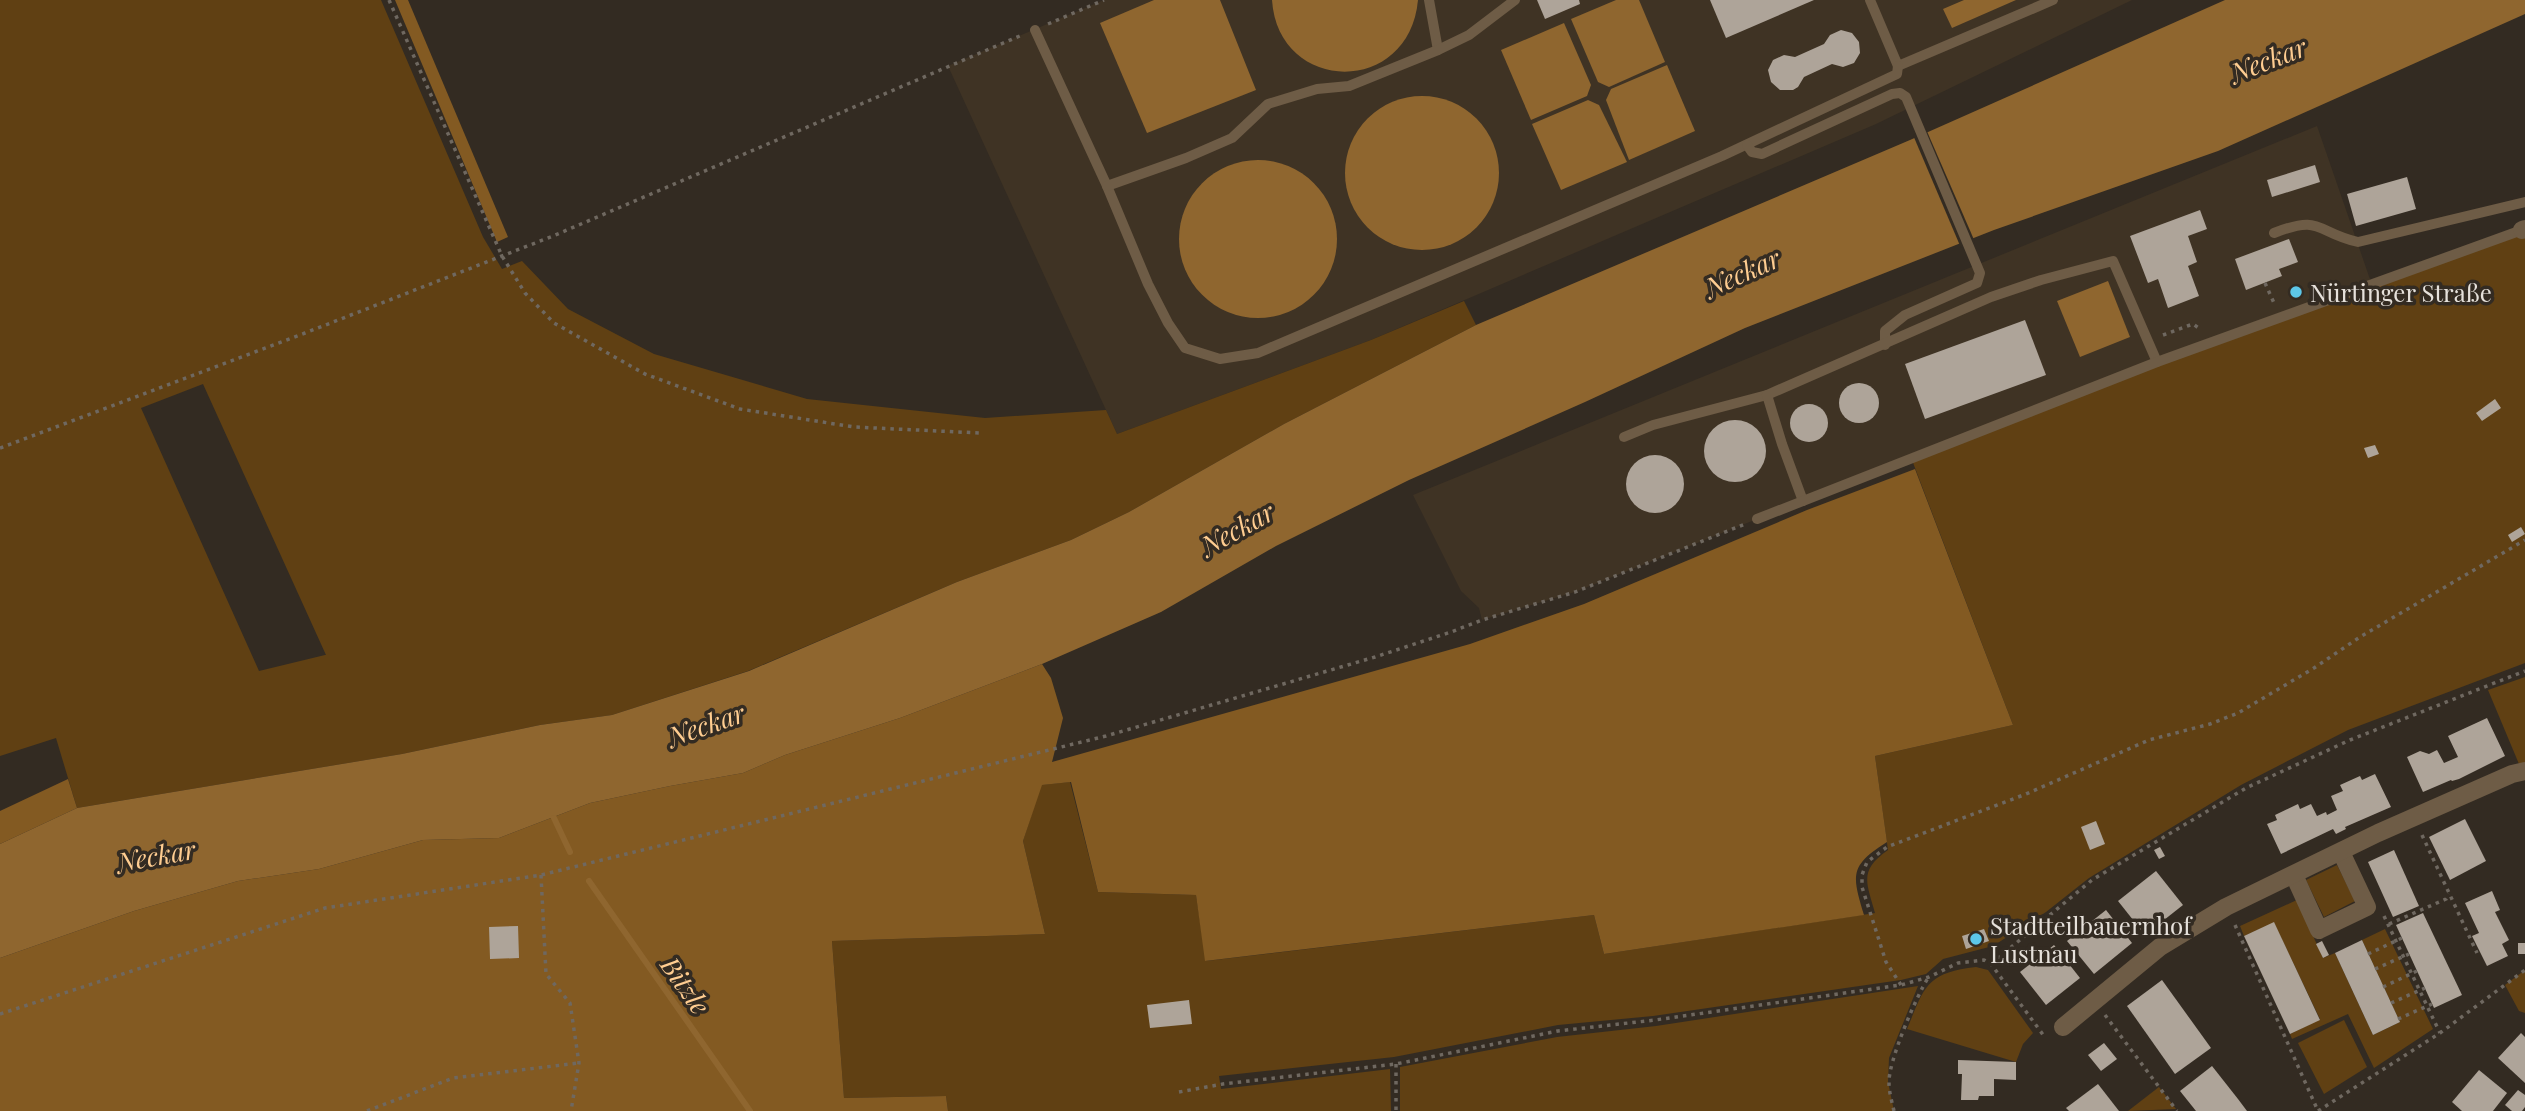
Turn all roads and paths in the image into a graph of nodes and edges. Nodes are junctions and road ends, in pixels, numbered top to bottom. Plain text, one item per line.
1 (389, 0) edge
2 (1104, 0) edge
3 (1429, 0) edge
4 (1515, 0) edge
5 (1870, 0) edge
6 (2053, 0) edge
7 (1035, 30) junction
8 (1438, 50) junction
9 (1898, 66) junction
10 (1746, 145) junction
11 (1107, 186) junction
12 (2525, 202) edge
13 (2523, 230) edge
14 (2274, 233) dead end
15 (502, 256) junction
16 (2265, 283) dead end
17 (2280, 318) junction
18 (2148, 341) junction
19 (2208, 344) junction
20 (1885, 345) junction
21 (2157, 362) junction
22 (1767, 395) junction
23 (980, 433) dead end
24 (1624, 437) dead end
25 (0, 448) edge
26 (1803, 501) junction
27 (1757, 519) joint
28 (2525, 540) edge
29 (2525, 671) edge
30 (2525, 771) edge
31 (2413, 818) junction
32 (2342, 852) junction
33 (541, 875) junction
34 (2294, 875) junction
35 (2449, 894) junction
36 (2227, 907) junction
37 (2384, 916) dead end
38 (2389, 924) junction
39 (2399, 939) junction
40 (2477, 953) dead end
41 (2368, 954) dead end
42 (2407, 955) junction
43 (1992, 964) junction
44 (2375, 970) dead end
45 (2525, 970) edge
46 (2415, 972) junction
47 (1929, 977) junction
48 (1901, 985) junction
49 (2383, 987) dead end
50 (2422, 989) junction
51 (2094, 1000) junction
52 (2391, 1003) dead end
53 (2430, 1005) junction
54 (0, 1014) edge
55 (2398, 1019) dead end
56 (2063, 1027) dead end
57 (2440, 1033) junction
58 (2050, 1043) dead end
59 (579, 1063) junction
60 (1396, 1064) junction
61 (1179, 1092) dead end
62 (367, 1111) edge
63 (570, 1111) edge
64 (1396, 1111) edge
65 (1894, 1111) edge
66 (2177, 1111) edge
67 (2318, 1111) edge

1 - 15 path
2 - 7 path
3 - 8 lane
4 - 8 lane
5 - 9 lane
6 - 9 lane
7 - 11 lane
7 - 15 path
8 - 11 lane
9 - 10 lane
10 - 11 lane
10 - 20 lane
12 - 14 lane
13 - 17 lane
15 - 23 path
15 - 25 path
16 - 17 path
17 - 19 lane
18 - 19 path
18 - 20 lane
18 - 21 lane
19 - 21 lane
20 - 22 lane
21 - 26 lane
22 - 24 lane
22 - 26 lane
26 - 27 lane
27 - 33 path
28 - 48 path
29 - 43 path
30 - 31 street
31 - 32 street
31 - 35 path
32 - 34 street
32 - 34 street
33 - 54 path
33 - 59 path
34 - 36 street
35 - 38 path
35 - 40 path
36 - 51 street
36 - 67 path
37 - 38 path
38 - 39 path
39 - 41 path
39 - 42 path
42 - 44 path
42 - 46 path
43 - 47 path
43 - 58 path
45 - 57 path
46 - 49 path
46 - 50 path
47 - 48 path
47 - 65 path
48 - 60 path
50 - 52 path
50 - 53 path
51 - 56 street
51 - 66 path
53 - 55 path
53 - 57 path
57 - 67 path
59 - 62 path
59 - 63 path
60 - 61 path
60 - 64 path

